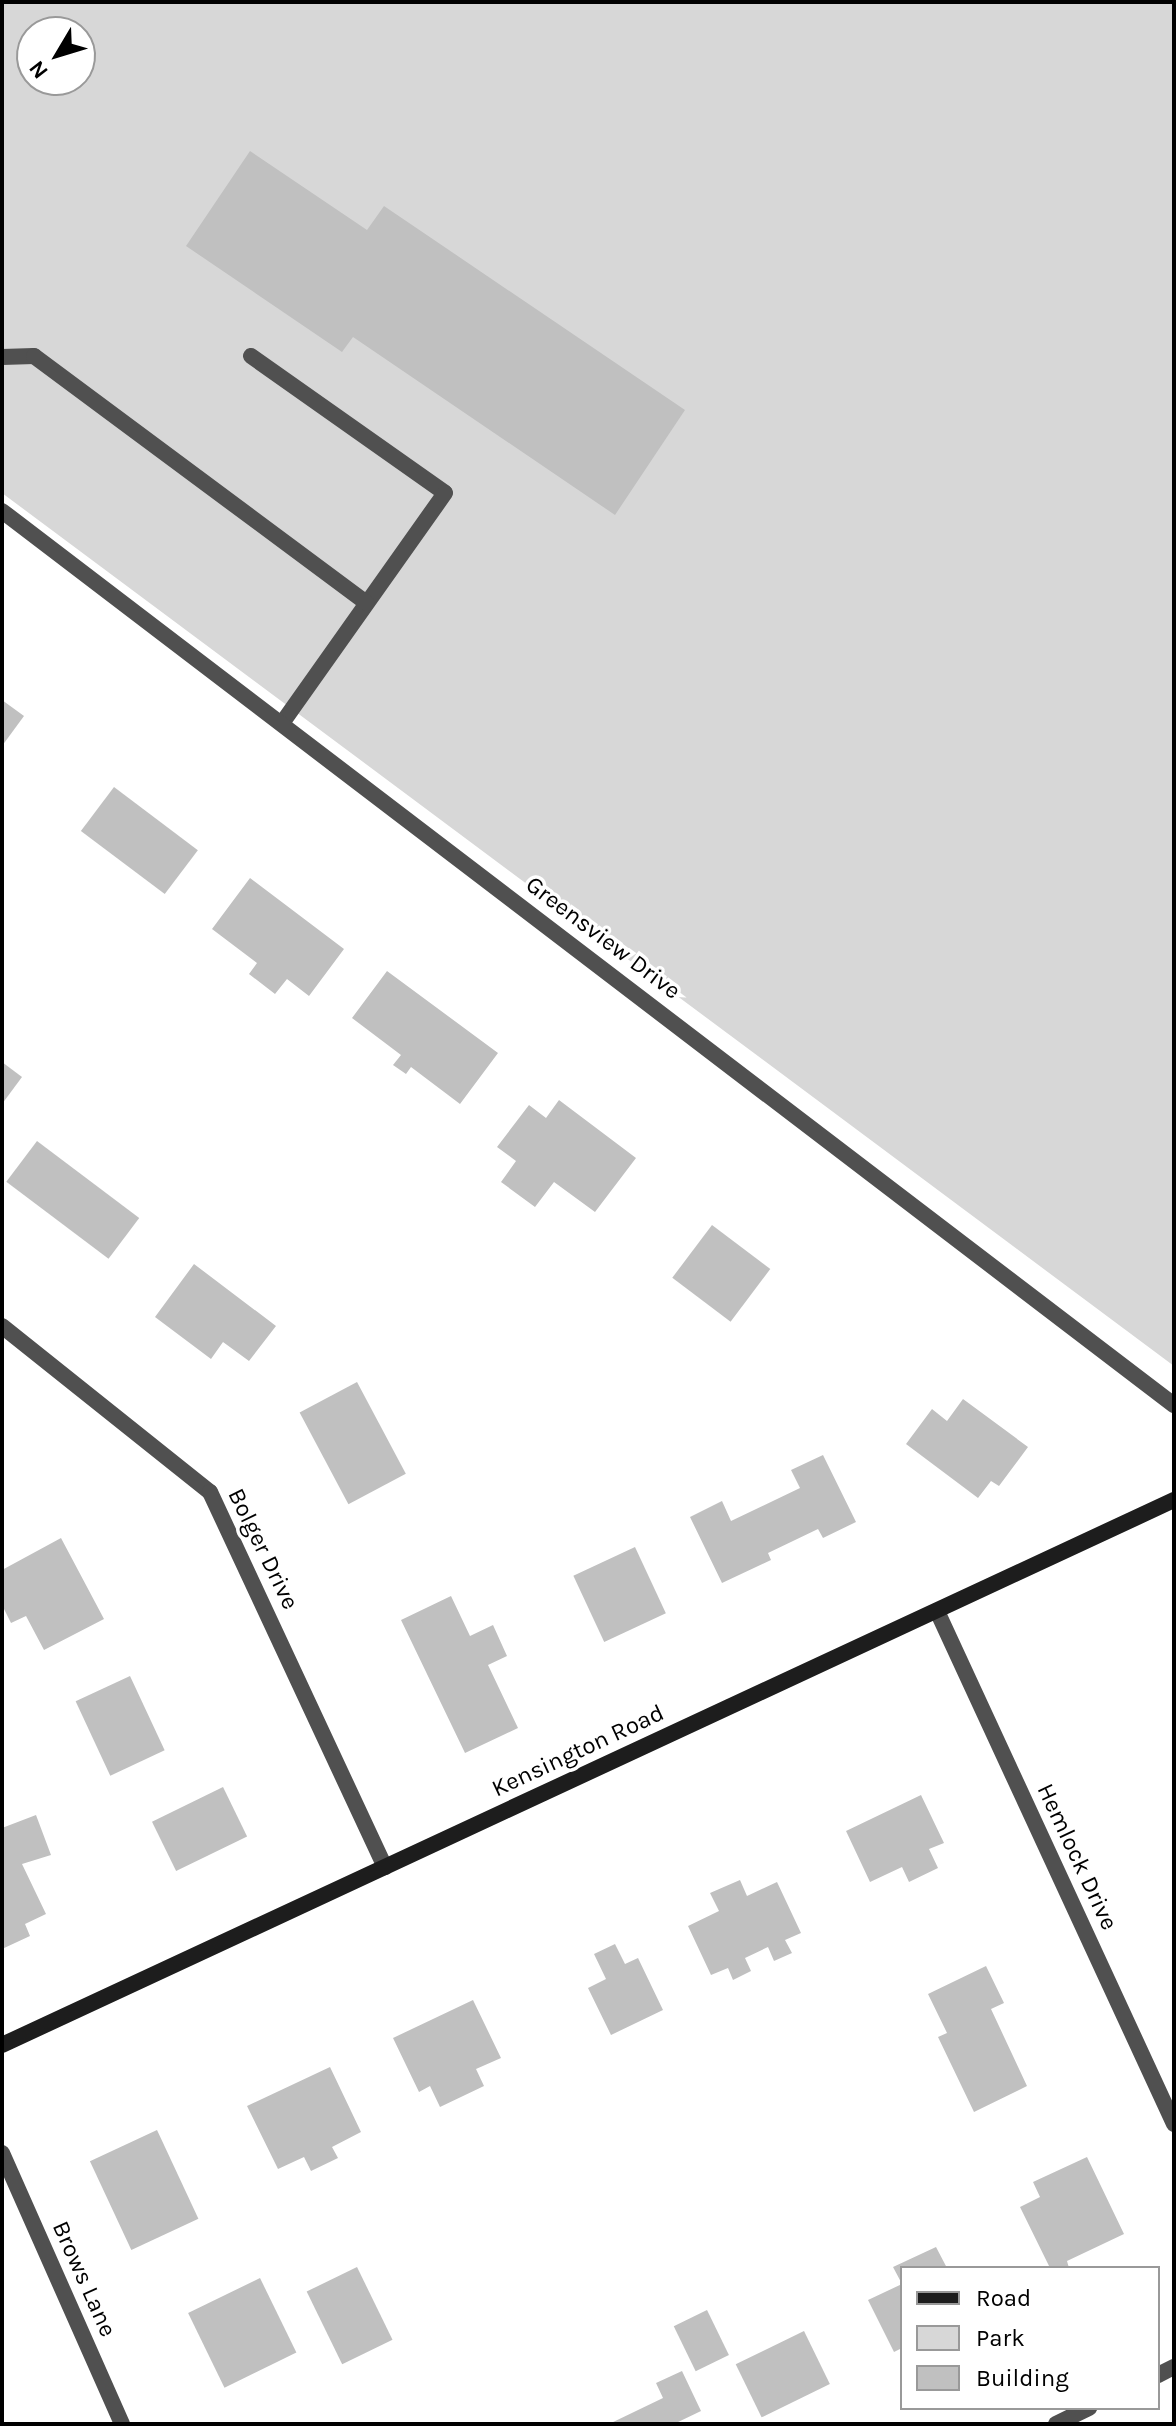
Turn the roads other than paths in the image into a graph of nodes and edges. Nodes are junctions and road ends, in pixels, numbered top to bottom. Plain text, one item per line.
1 (251, 356) dead end
2 (2, 357) edge
3 (2, 511) edge
4 (366, 603) junction
5 (282, 723) junction
6 (2, 1326) edge
7 (1174, 1405) edge
8 (1174, 1500) edge
9 (937, 1611) junction
10 (385, 1867) junction
11 (2, 2045) edge
12 (1174, 2124) edge
13 (2, 2153) edge
14 (1085, 2410) edge
15 (122, 2424) edge
16 (1056, 2424) edge

1 - 4 street
2 - 4 street
3 - 5 street, Greensview Drive
4 - 5 street
5 - 7 street, Greensview Drive
6 - 10 street, Bolger Drive
8 - 9 street, Kensington Road
9 - 10 street, Kensington Road
9 - 12 street, Hemlock Drive
10 - 11 street, Kensington Road
13 - 15 street, Brows Lane
14 - 16 street

